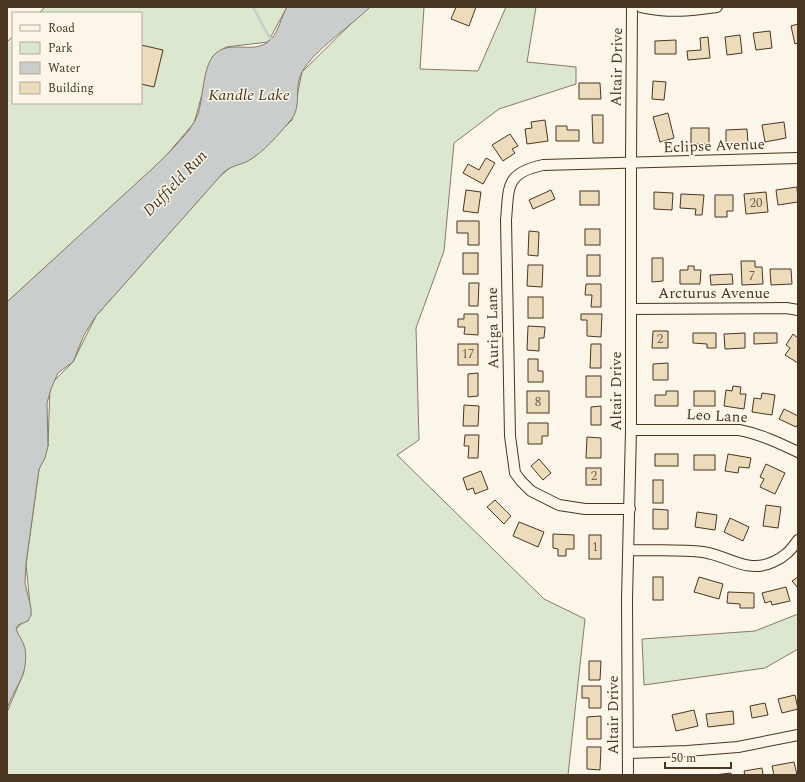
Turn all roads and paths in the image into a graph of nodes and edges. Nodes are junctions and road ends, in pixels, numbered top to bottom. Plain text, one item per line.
1 (632, 7) edge
2 (641, 7) edge
3 (717, 7) edge
4 (798, 158) edge
5 (631, 164) junction
6 (631, 309) junction
7 (798, 310) edge
8 (631, 430) junction
9 (798, 452) edge
10 (630, 509) junction
11 (798, 540) edge
12 (629, 550) junction
13 (798, 735) edge
14 (629, 753) junction
15 (628, 775) edge

1 - 5 street, Altair Drive
2 - 3 street
4 - 5 street, Eclipse Avenue
5 - 6 street, Altair Drive
5 - 10 street, Auriga Lane
6 - 7 street, Arcturus Avenue
6 - 8 street, Altair Drive
8 - 9 street, Leo Lane
8 - 10 street, Altair Drive
10 - 12 street, Altair Drive
11 - 12 street
12 - 14 street, Altair Drive
13 - 14 street
14 - 15 street, Altair Drive

